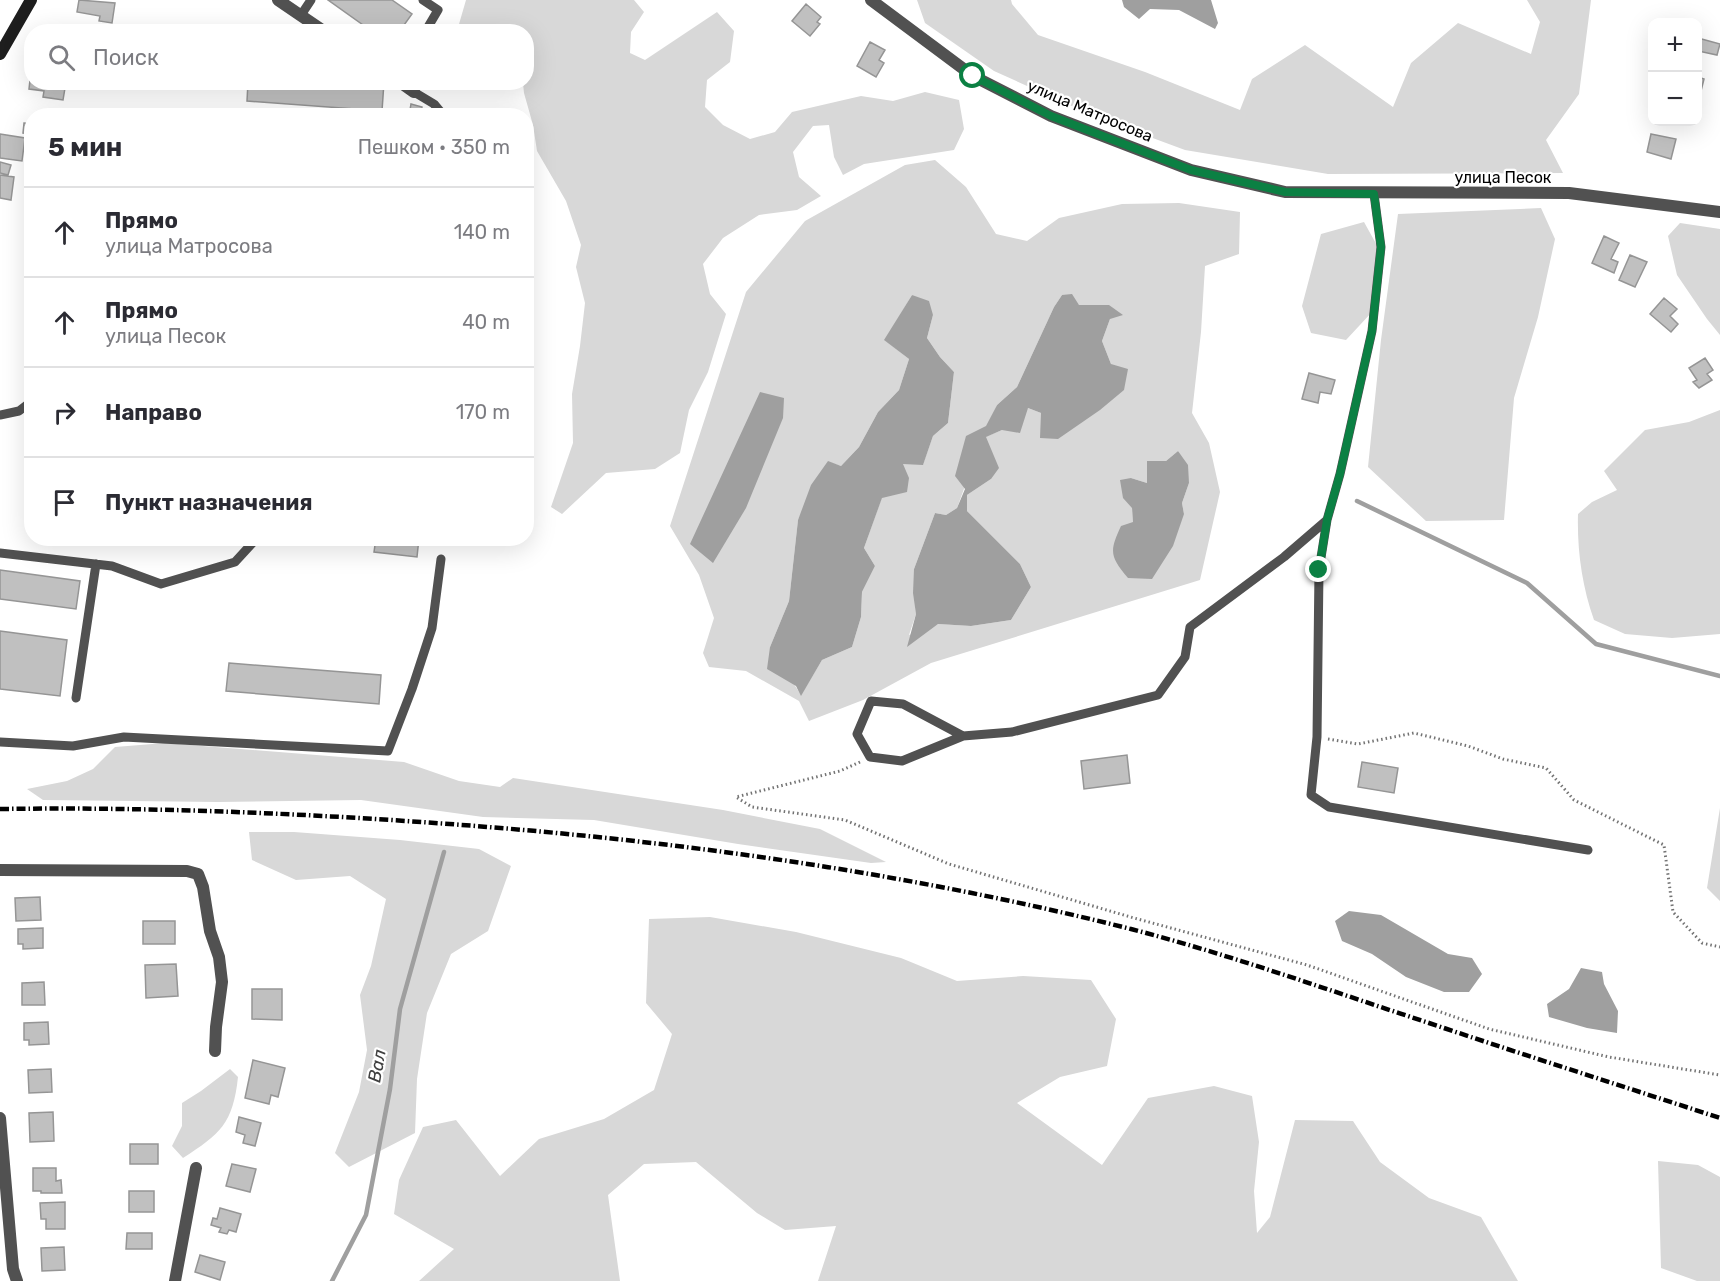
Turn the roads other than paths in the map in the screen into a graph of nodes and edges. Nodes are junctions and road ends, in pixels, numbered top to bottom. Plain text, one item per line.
1 (31, 0) edge
2 (278, 0) edge
3 (311, 0) edge
4 (423, 0) edge
5 (871, 0) edge
6 (301, 15) junction
7 (314, 24) edge
8 (430, 24) edge
9 (0, 54) edge
10 (411, 90) edge
11 (414, 92) joint
12 (437, 108) edge
13 (1285, 192) joint
14 (1374, 194) junction
15 (1720, 212) edge
16 (24, 407) edge
17 (0, 415) edge
18 (1327, 520) junction
19 (250, 546) edge
20 (0, 553) edge
21 (441, 559) dead end
22 (96, 564) junction
23 (76, 698) dead end
24 (963, 736) junction
25 (0, 742) edge
26 (1588, 850) dead end
27 (0, 870) edge
28 (215, 1051) dead end
29 (0, 1118) edge
30 (196, 1168) dead end
31 (17, 1281) edge
32 (175, 1281) edge

1 - 9 street
2 - 6 street
3 - 6 lane
4 - 8 lane
5 - 13 street, улица Матросова
6 - 7 street
10 - 11 street
11 - 12 lane
13 - 14 street, улица Песок
14 - 15 street, улица Песок
14 - 18 lane
16 - 17 lane
18 - 24 lane
18 - 26 lane
19 - 22 lane
20 - 22 lane
21 - 25 lane
22 - 23 lane
24 - 24 lane
27 - 28 street
29 - 31 street
30 - 32 street

